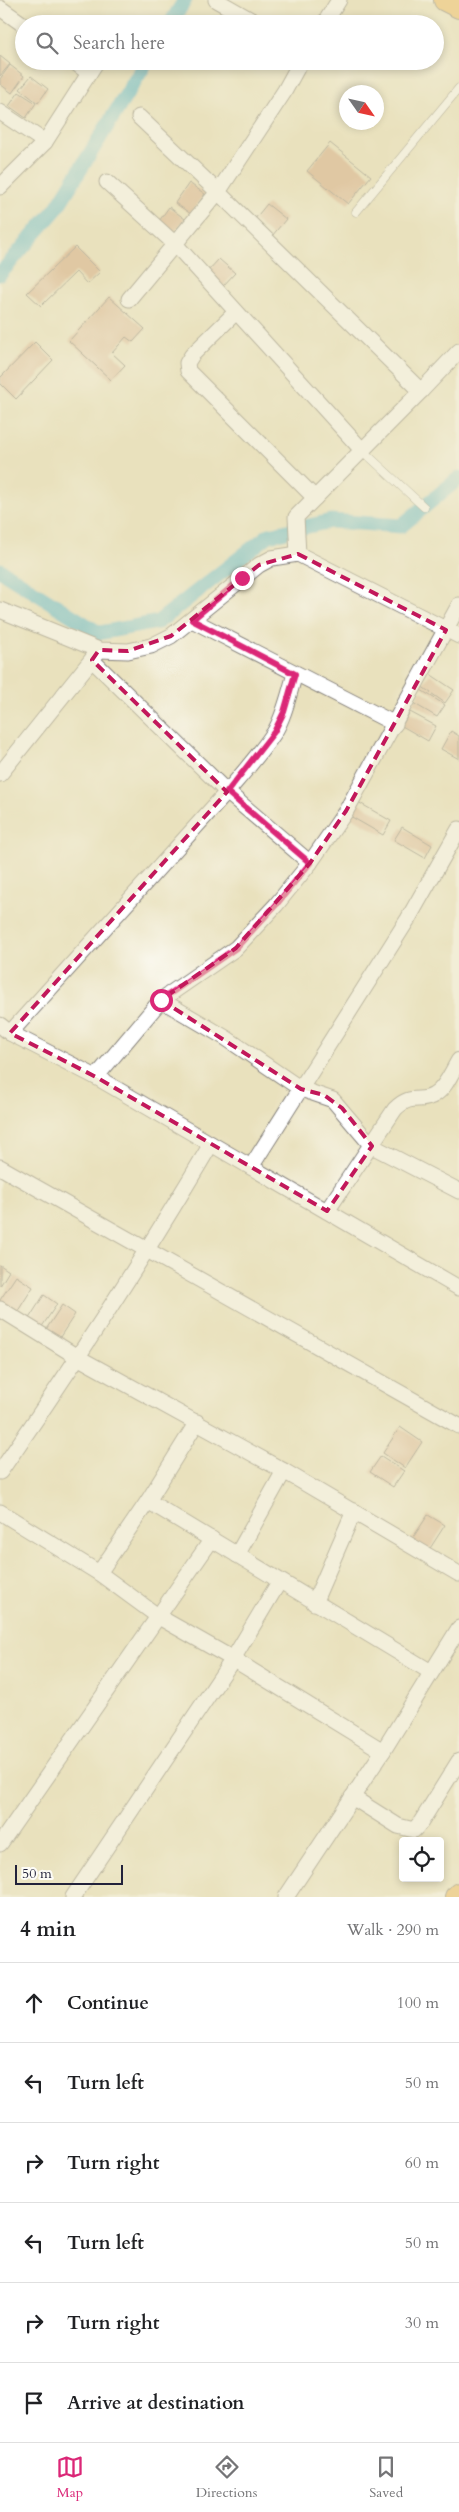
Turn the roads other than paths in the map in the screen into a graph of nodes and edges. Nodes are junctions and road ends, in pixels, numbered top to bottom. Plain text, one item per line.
1 (216, 0) edge
2 (339, 0) edge
3 (445, 0) edge
4 (459, 7) edge
5 (0, 8) edge
6 (242, 15) edge
7 (330, 15) edge
8 (15, 19) edge
9 (91, 70) edge
10 (296, 70) edge
11 (459, 88) edge
12 (0, 112) edge
13 (139, 117) dead end
14 (44, 142) junction
15 (107, 182) dead end
16 (0, 187) edge
17 (218, 192) junction
18 (356, 212) dead end
19 (175, 244) junction
20 (129, 299) dead end
21 (236, 312) junction
22 (459, 351) edge
23 (421, 392) junction
24 (362, 450) junction
25 (315, 498) junction
26 (424, 507) dead end
27 (298, 550) junction
28 (459, 604) edge
29 (0, 610) edge
30 (192, 620) junction
31 (453, 633) edge
32 (95, 655) junction
33 (295, 674) junction
34 (395, 724) junction
35 (0, 774) edge
36 (227, 792) junction
37 (459, 828) edge
38 (310, 863) junction
39 (161, 1000) junction
40 (5, 1029) edge
41 (459, 1060) edge
42 (96, 1077) junction
43 (301, 1089) junction
44 (211, 1144) junction
45 (372, 1146) junction
46 (0, 1167) edge
47 (251, 1167) junction
48 (459, 1191) edge
49 (327, 1212) junction
50 (147, 1252) junction
51 (459, 1288) edge
52 (0, 1309) edge
53 (79, 1358) junction
54 (198, 1422) junction
55 (459, 1426) edge
56 (284, 1471) junction
57 (0, 1472) edge
58 (148, 1501) junction
59 (354, 1511) junction
60 (0, 1512) edge
61 (212, 1539) junction
62 (237, 1555) junction
63 (99, 1573) junction
64 (459, 1574) edge
65 (279, 1582) junction
66 (314, 1603) junction
67 (159, 1617) junction
68 (459, 1628) edge
69 (233, 1658) junction
70 (431, 1672) junction
71 (382, 1751) junction
72 (459, 1760) edge
73 (352, 1797) junction
74 (0, 1844) edge
75 (459, 1894) edge
76 (73, 1897) edge
77 (286, 1897) edge
78 (456, 1897) edge

1 - 6 street
2 - 7 street
3 - 4 main road
5 - 8 street
9 - 14 street
10 - 17 street
11 - 18 lane
12 - 14 street
13 - 17 street
14 - 16 street
15 - 19 street
17 - 19 street
17 - 23 street
19 - 20 street
19 - 21 street
21 - 24 street
21 - 25 street
22 - 23 street
23 - 24 street
24 - 25 street
24 - 26 lane
25 - 27 street
27 - 30 street
27 - 31 street
28 - 31 street
29 - 32 street
30 - 32 street
30 - 33 street
31 - 34 street
32 - 35 street
32 - 36 street
33 - 34 street
33 - 36 street
34 - 38 street
36 - 38 street
36 - 40 street
37 - 43 street
38 - 39 street
39 - 42 street
39 - 43 street
40 - 42 street
41 - 45 street
42 - 44 street
43 - 45 street
43 - 47 street
44 - 47 street
44 - 50 street
45 - 48 street
45 - 49 street
46 - 50 street
47 - 49 street
49 - 51 street
50 - 53 street
50 - 55 street
52 - 53 street
53 - 54 street
53 - 57 street
54 - 56 street
54 - 58 street
56 - 59 street
56 - 62 street
58 - 61 street
58 - 63 street
59 - 64 street
59 - 66 street
60 - 63 street
61 - 62 street
61 - 67 street
62 - 65 street
63 - 67 street
65 - 66 street
65 - 69 street
66 - 70 street
67 - 69 street
67 - 74 street
68 - 70 street
69 - 71 street
69 - 76 street
70 - 71 street
71 - 73 street
72 - 73 street
73 - 77 street
75 - 78 main road

